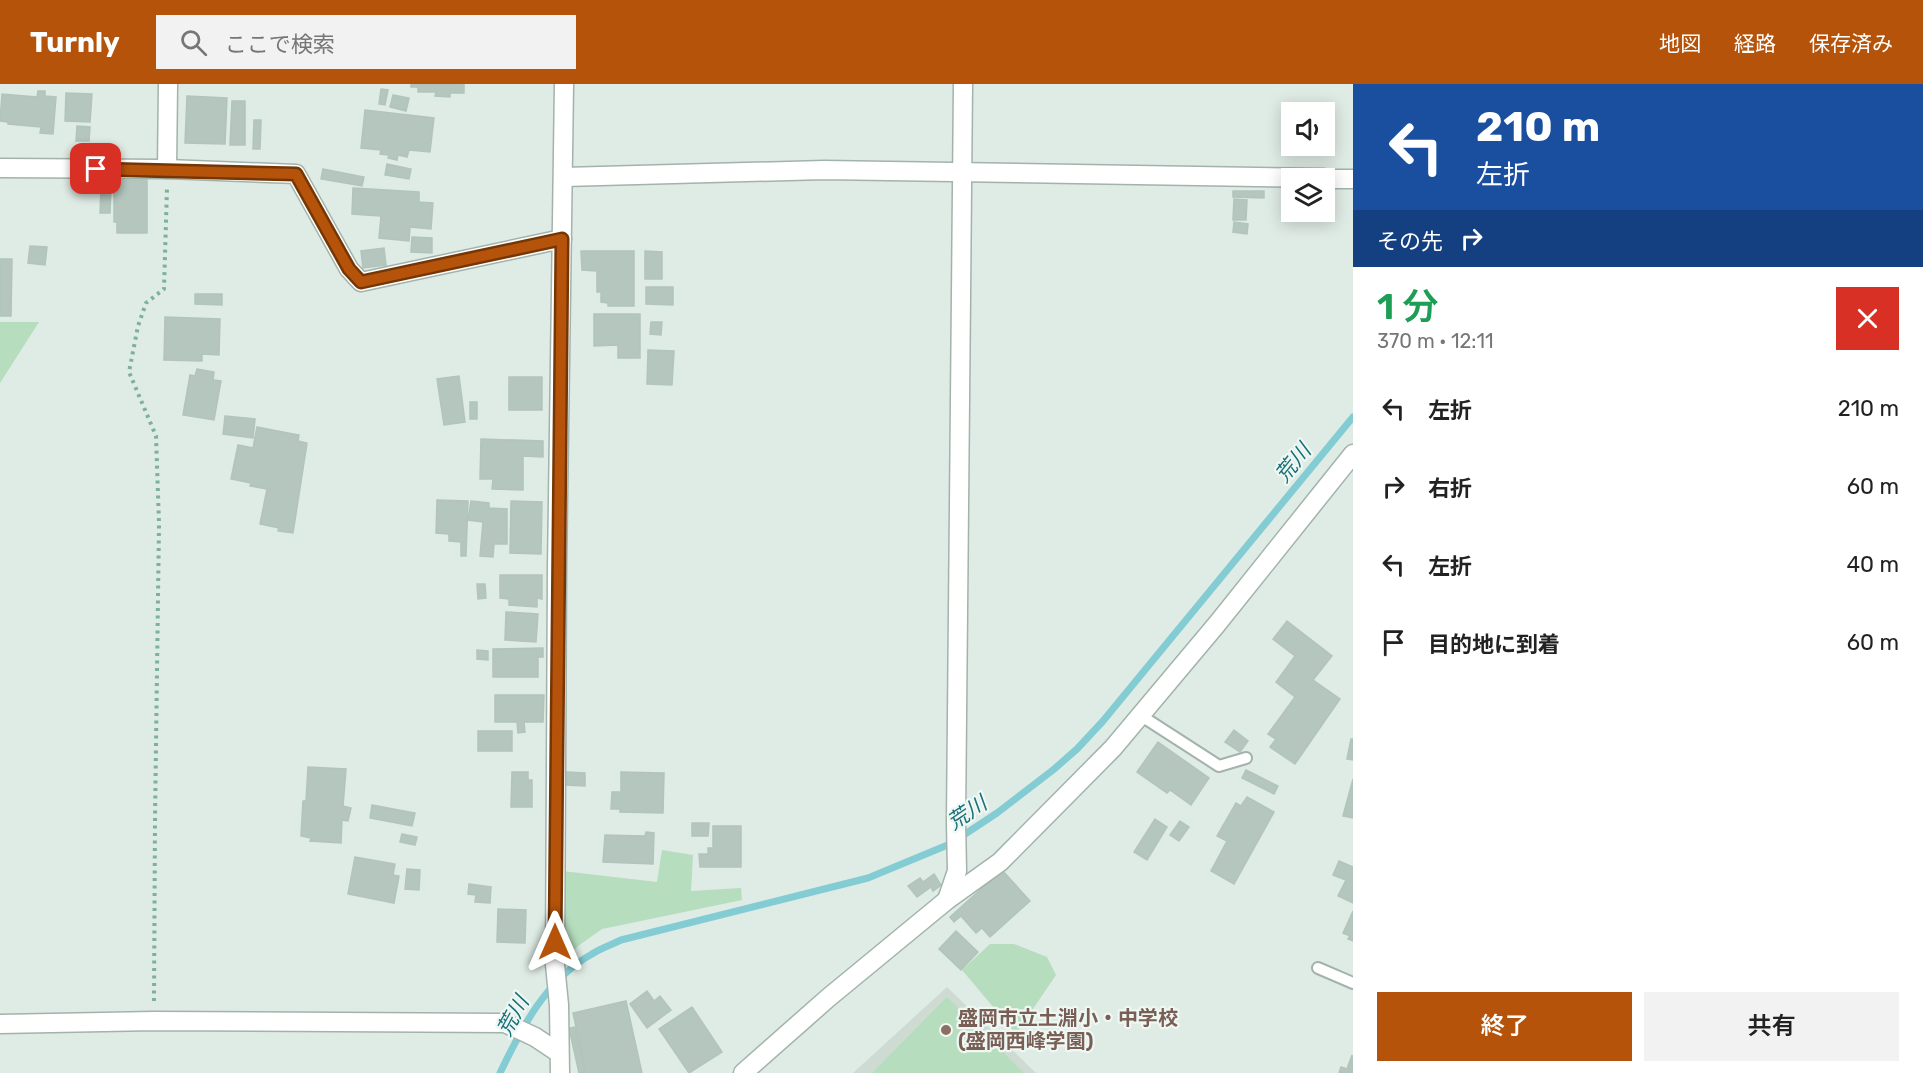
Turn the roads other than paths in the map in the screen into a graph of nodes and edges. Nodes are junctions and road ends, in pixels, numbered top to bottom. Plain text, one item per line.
1 (168, 84) edge
2 (564, 84) edge
3 (963, 84) edge
4 (0, 168) edge
5 (167, 169) junction
6 (963, 172) junction
7 (564, 177) junction
8 (1281, 177) edge
9 (1335, 178) edge
10 (1353, 179) edge
11 (562, 239) junction
12 (1353, 454) edge
13 (1140, 715) junction
14 (1246, 758) dead end
15 (947, 900) junction
16 (1318, 968) dead end
17 (1353, 983) edge
18 (0, 1024) edge
19 (559, 1053) junction
20 (560, 1073) edge
21 (743, 1073) edge

1 - 5 street
2 - 7 street
3 - 6 street
4 - 5 street
5 - 11 street
6 - 7 street
6 - 8 street
6 - 15 street
7 - 11 street
9 - 10 street
11 - 19 street
12 - 13 street
13 - 14 lane
13 - 15 street
15 - 21 street
16 - 17 lane
18 - 19 street
19 - 20 street

